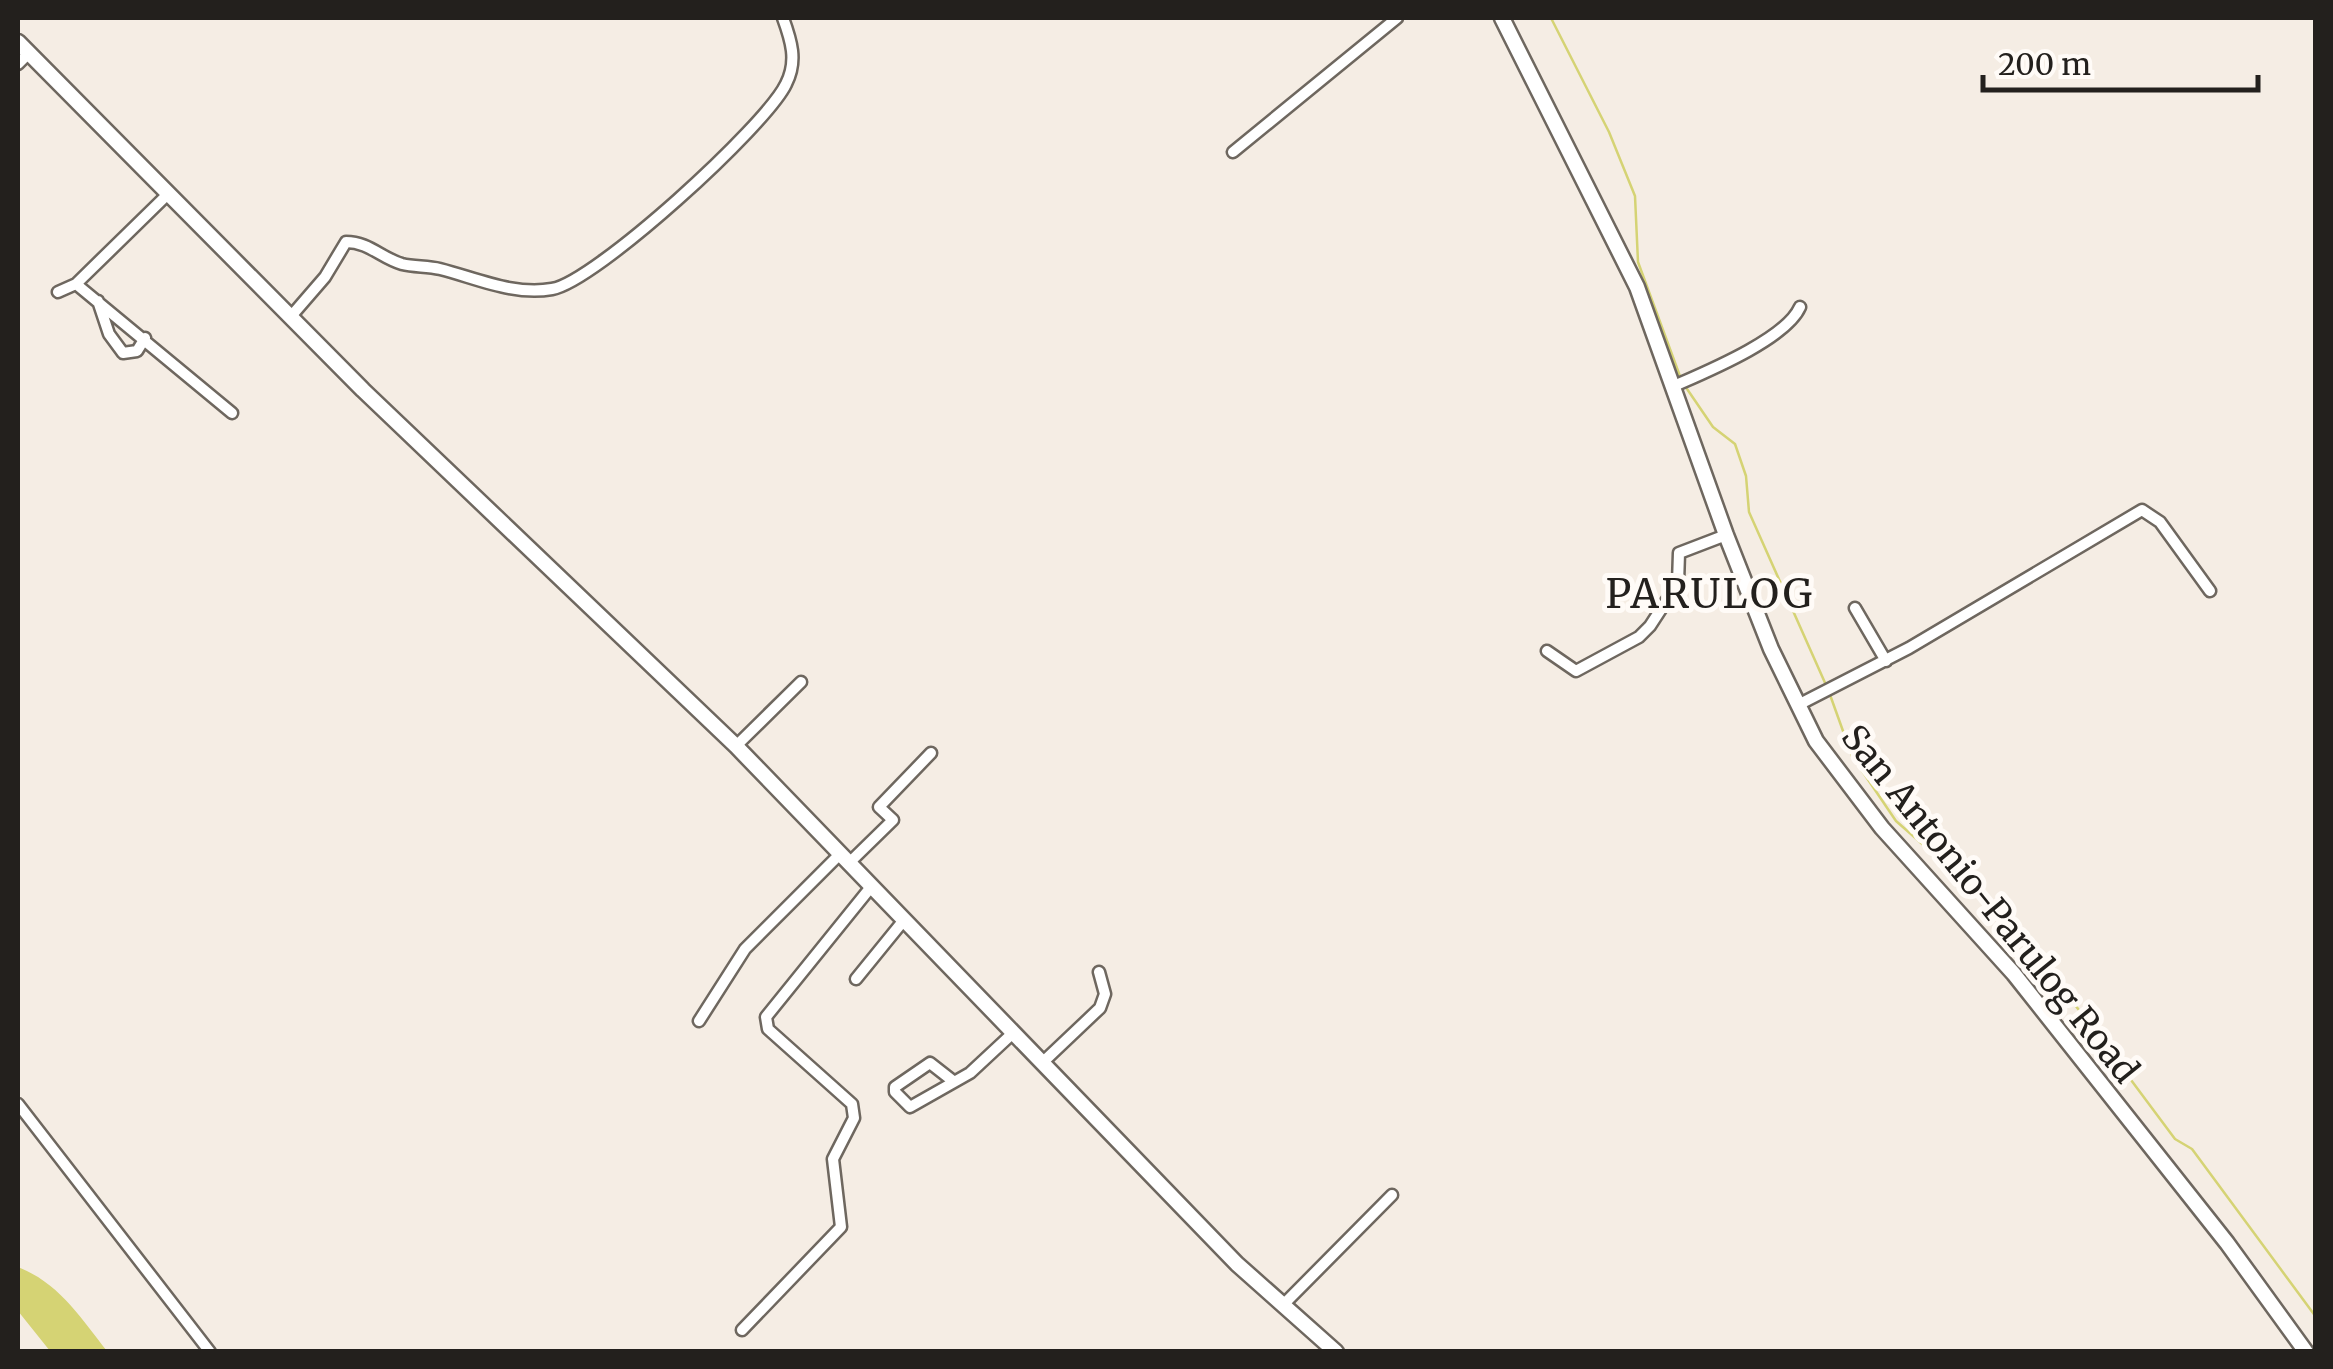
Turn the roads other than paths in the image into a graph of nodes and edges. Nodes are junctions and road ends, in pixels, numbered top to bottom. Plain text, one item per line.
1 (783, 18) edge
2 (1398, 18) edge
3 (1502, 18) edge
4 (21, 53) edge
5 (1233, 152) dead end
6 (168, 194) junction
7 (76, 284) junction
8 (58, 292) dead end
9 (98, 301) junction
10 (1800, 307) dead end
11 (292, 314) junction
12 (144, 338) junction
13 (1679, 384) junction
14 (232, 413) dead end
15 (1726, 535) junction
16 (2210, 591) dead end
17 (1855, 608) dead end
18 (1547, 651) dead end
19 (1886, 661) junction
20 (800, 682) dead end
21 (1798, 705) junction
22 (736, 746) junction
23 (931, 752) dead end
24 (844, 860) junction
25 (871, 887) junction
26 (904, 920) junction
27 (1099, 972) dead end
28 (856, 979) dead end
29 (699, 1021) dead end
30 (1013, 1033) junction
31 (1042, 1062) junction
32 (953, 1080) junction
33 (18, 1104) edge
34 (1392, 1194) dead end
35 (1284, 1304) junction
36 (742, 1330) dead end
37 (210, 1352) edge
38 (1336, 1352) edge
39 (2306, 1352) edge

1 - 11 street
2 - 5 street
3 - 13 street, San Antonio-Parulog Road
4 - 6 street
6 - 7 street
6 - 11 street
7 - 8 street
7 - 9 street
9 - 12 street
9 - 12 street
10 - 13 street
11 - 22 street
12 - 14 street
13 - 15 street, San Antonio-Parulog Road
15 - 18 street
15 - 21 street, San Antonio-Parulog Road
16 - 19 street
17 - 19 street
19 - 21 street
20 - 22 street
21 - 39 street, San Antonio-Parulog Road
22 - 24 street
23 - 24 street
24 - 25 street
24 - 29 street
25 - 26 street
25 - 36 street
26 - 28 street
26 - 30 street
27 - 31 street
30 - 31 street
30 - 32 street
31 - 35 street
32 - 32 street
33 - 37 street
34 - 35 street
35 - 38 street

